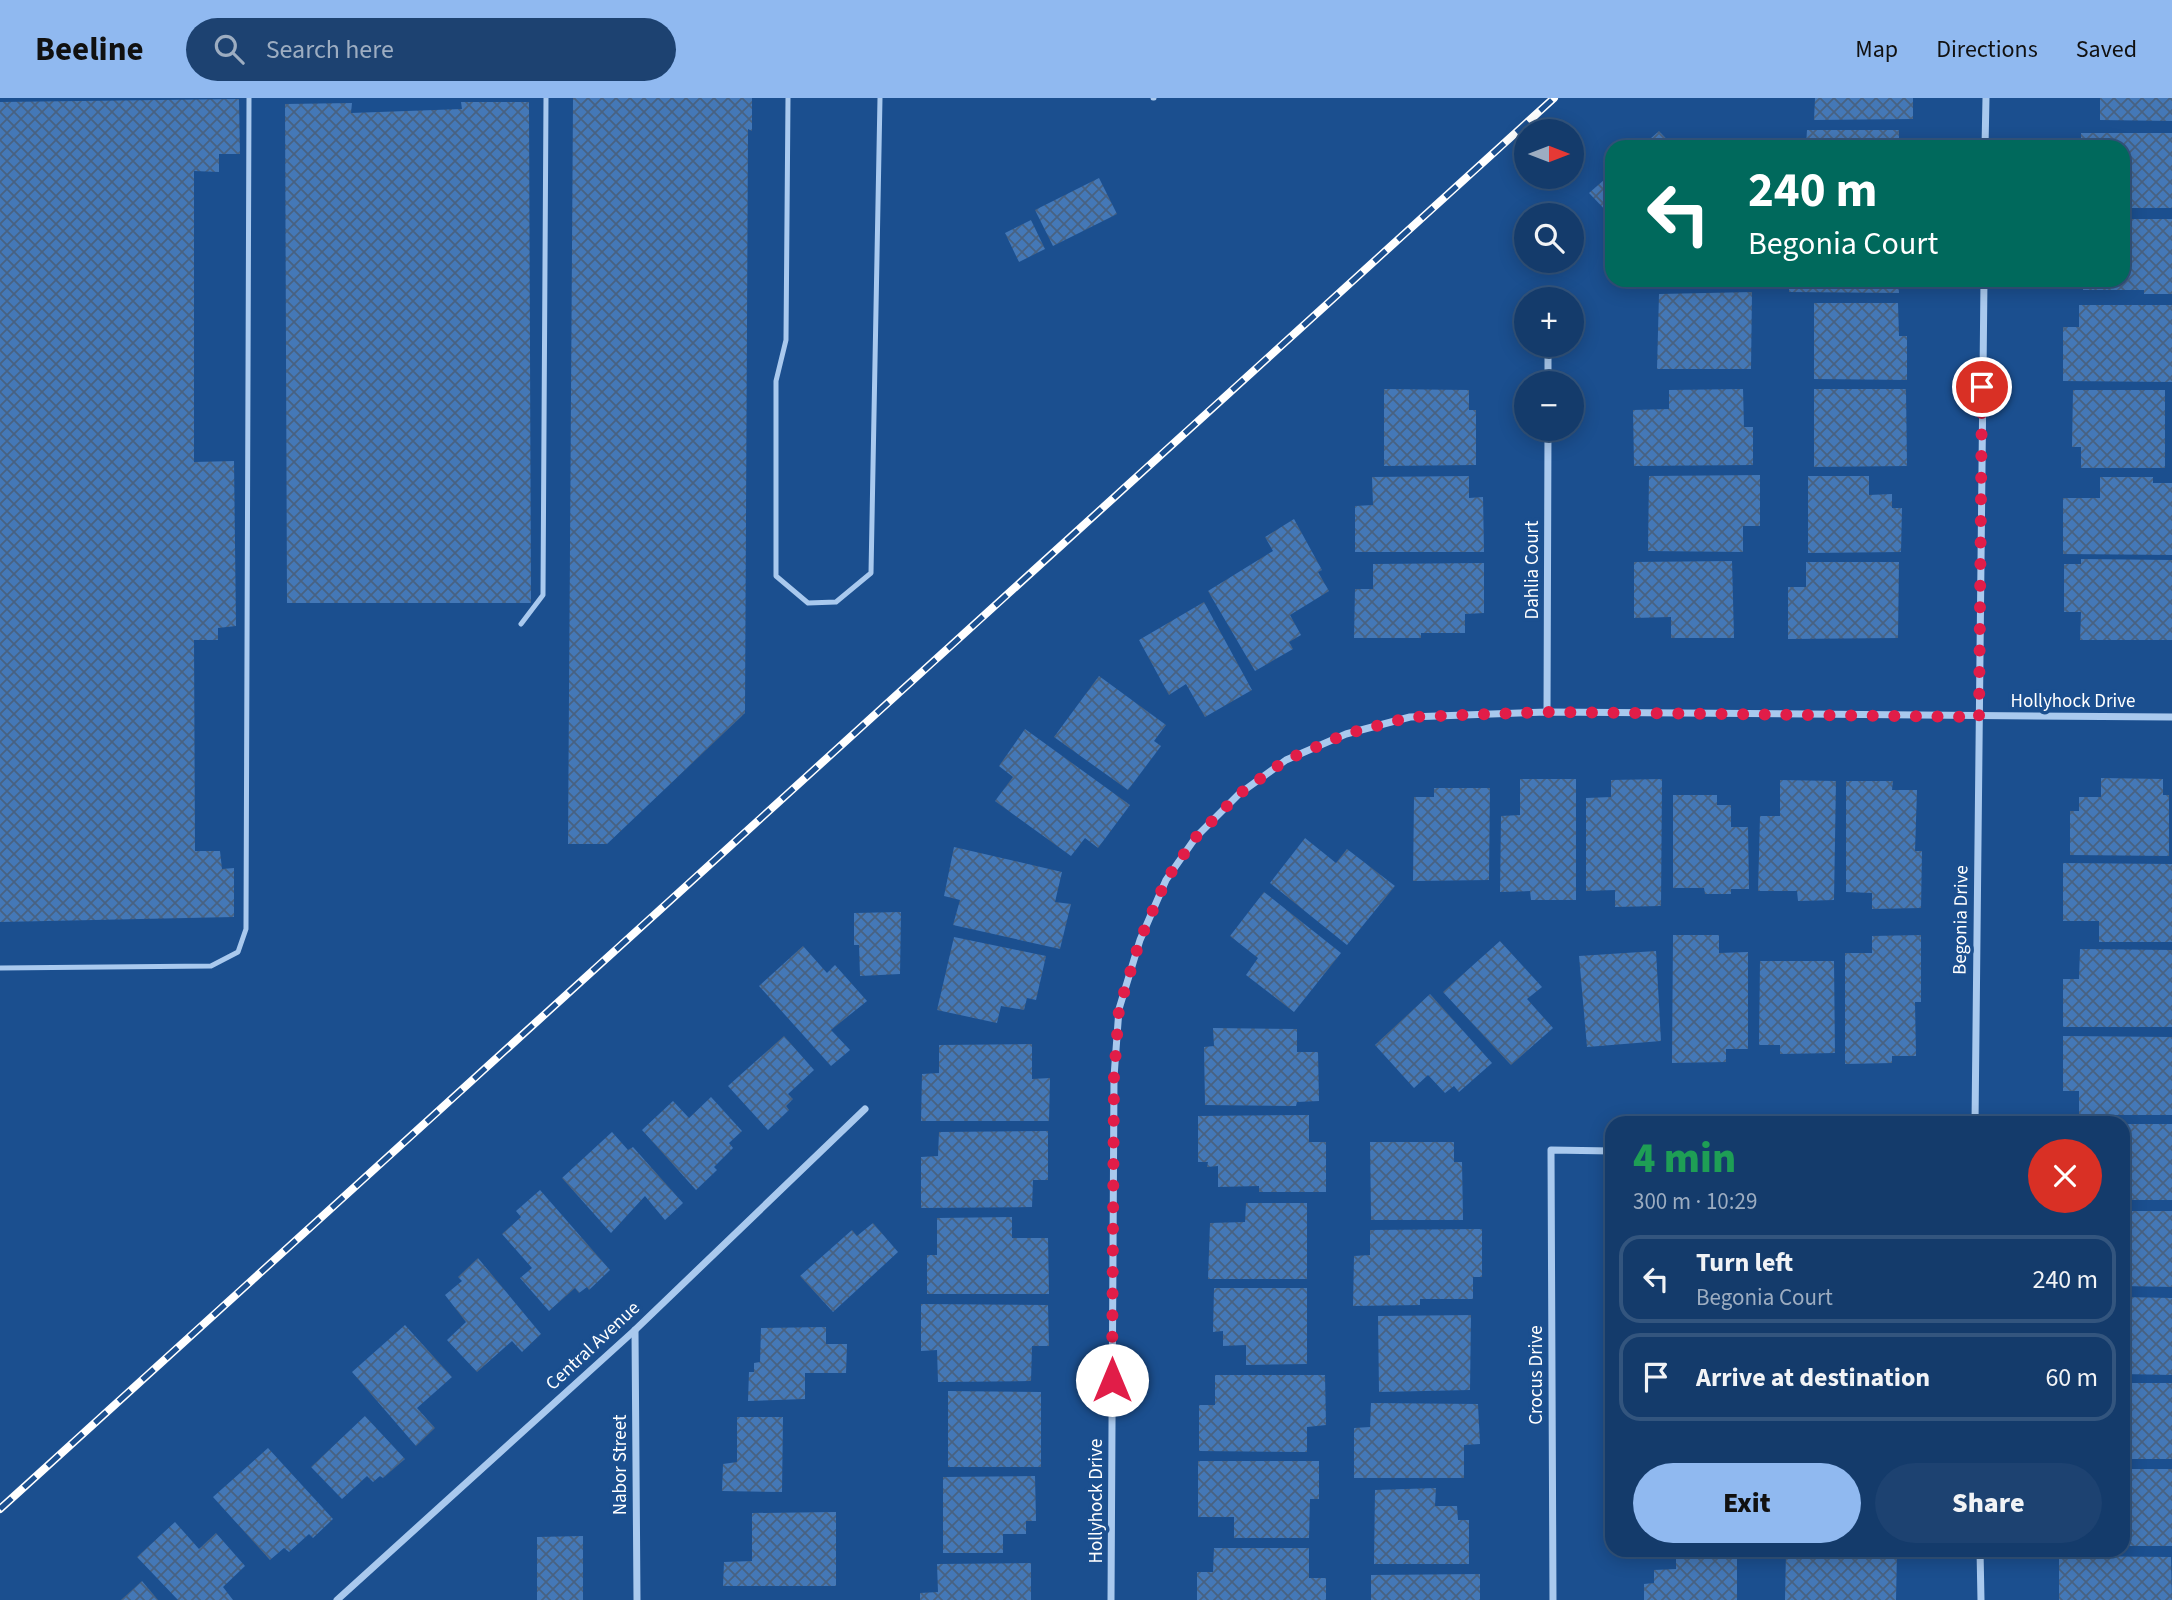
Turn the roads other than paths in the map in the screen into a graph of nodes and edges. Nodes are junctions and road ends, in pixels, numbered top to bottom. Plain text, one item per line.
1 (249, 98) edge
2 (546, 98) edge
3 (788, 98) edge
4 (880, 98) edge
5 (1986, 98) edge
6 (1985, 140) edge
7 (1984, 287) edge
8 (1548, 441) edge
9 (521, 624) dead end
10 (1547, 712) junction
11 (1979, 717) junction
12 (2172, 717) edge
13 (0, 968) edge
14 (865, 1110) dead end
15 (1975, 1116) edge
16 (1605, 1151) edge
17 (635, 1330) junction
18 (1980, 1557) edge
19 (337, 1600) edge
20 (637, 1600) edge
21 (1111, 1600) edge
22 (1553, 1600) edge
23 (1981, 1600) edge

1 - 13 lane
2 - 9 lane
3 - 4 lane
5 - 6 street
7 - 11 street, Begonia Drive
8 - 10 street, Dahlia Court
10 - 11 street, Hollyhock Drive
10 - 21 street, Hollyhock Drive
11 - 12 street, Hollyhock Drive
11 - 15 street, Begonia Drive
14 - 17 street, Central Avenue
16 - 22 street, Crocus Drive
17 - 19 street, Central Avenue
17 - 20 street, Nabor Street
18 - 23 street

